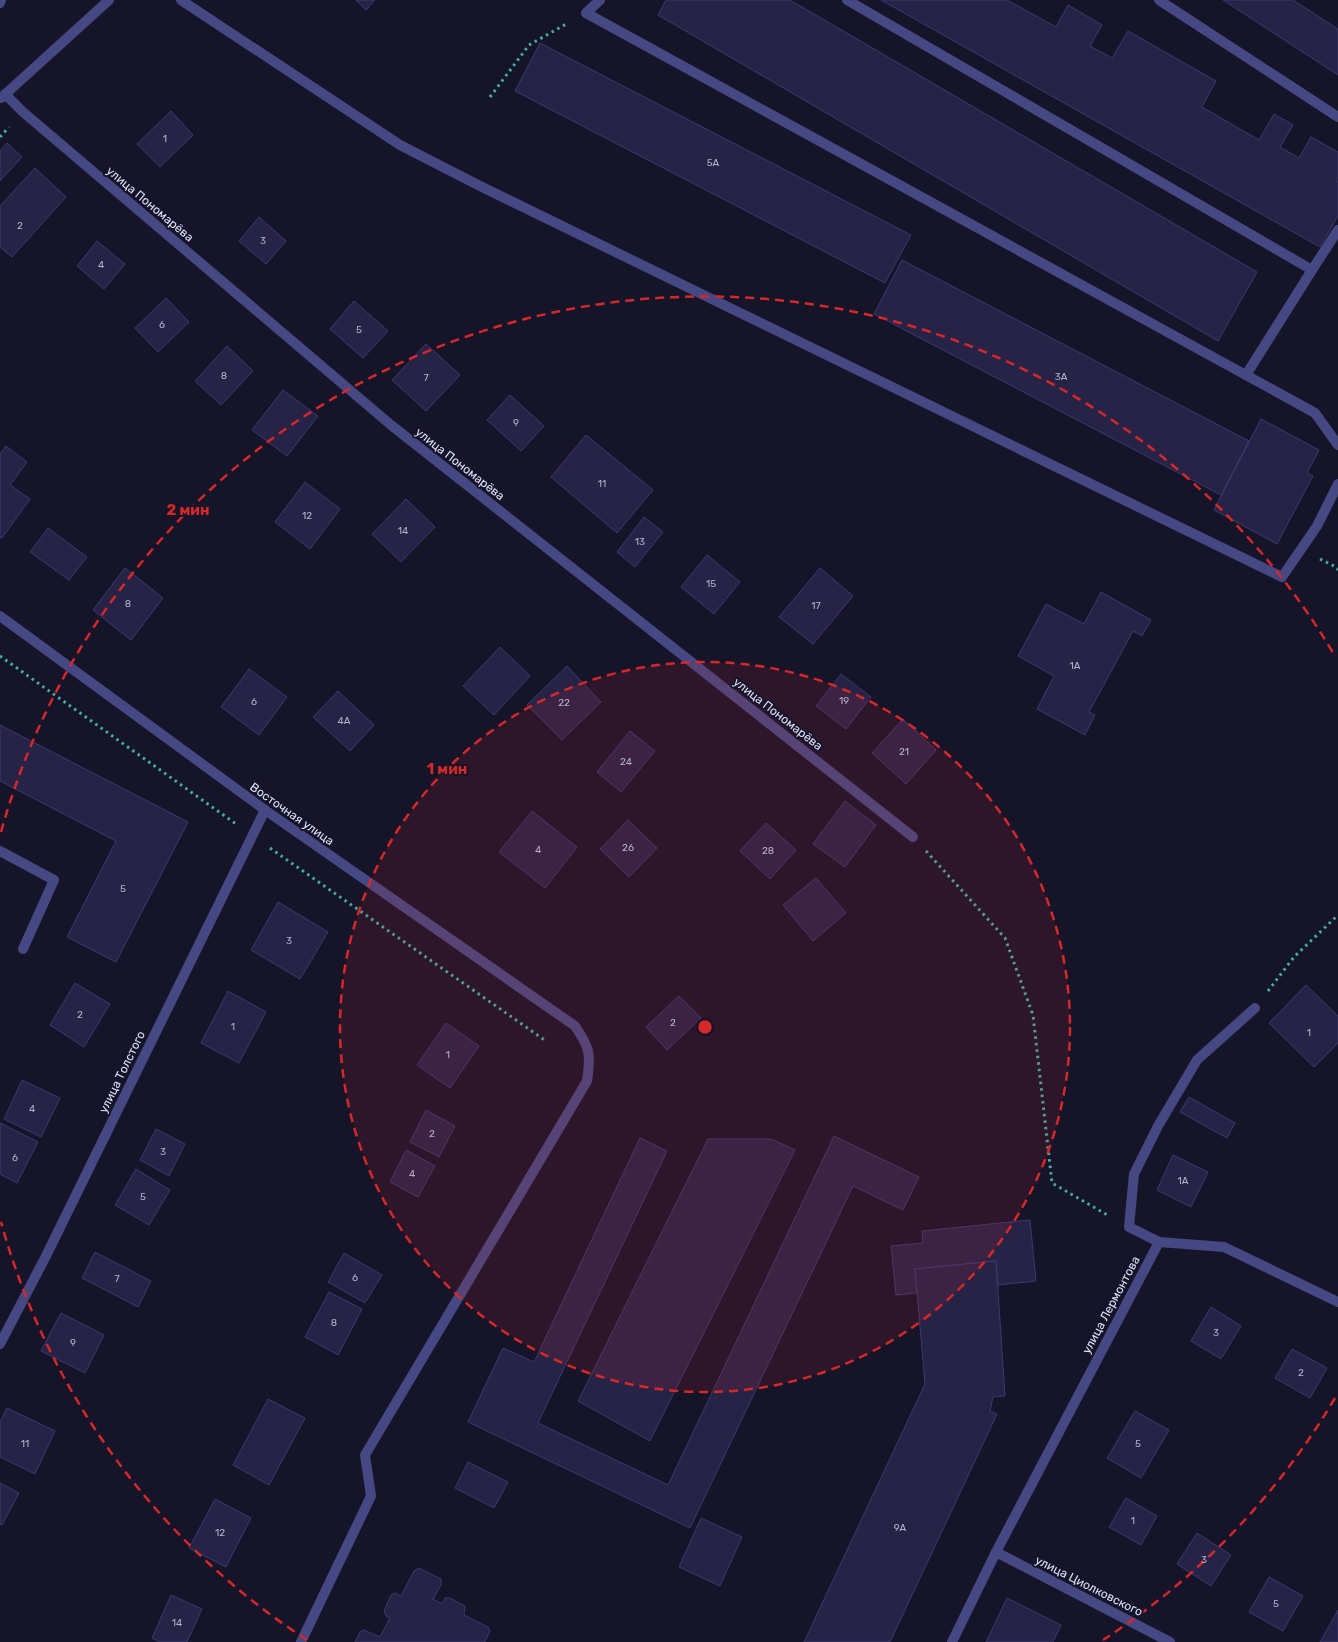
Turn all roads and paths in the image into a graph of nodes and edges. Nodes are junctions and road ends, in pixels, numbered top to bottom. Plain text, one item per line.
1 (109, 0) edge
2 (181, 0) edge
3 (600, 0) edge
4 (847, 0) edge
5 (1160, 0) edge
6 (586, 12) junction
7 (3, 96) edge
8 (490, 97) dead end
9 (1338, 117) edge
10 (1338, 230) edge
11 (1312, 270) junction
12 (1246, 375) junction
13 (1338, 445) edge
14 (1338, 484) edge
15 (0, 616) edge
16 (0, 656) edge
17 (265, 810) junction
18 (253, 836) junction
19 (913, 837) joint
20 (0, 851) edge
21 (1338, 915) edge
22 (23, 949) dead end
23 (1255, 1008) joint
24 (546, 1041) dead end
25 (1129, 1227) junction
26 (1158, 1242) junction
27 (1338, 1302) edge
28 (0, 1344) edge
29 (996, 1552) junction
30 (301, 1642) edge
31 (952, 1642) edge
32 (1170, 1642) edge

1 - 7 street
2 - 14 street
3 - 6 street
4 - 11 street
5 - 9 street
6 - 8 path
6 - 12 street
7 - 19 street, улица Пономарёва
10 - 11 street
11 - 12 street
12 - 13 street
15 - 17 street, Восточная улица
16 - 18 path
17 - 18 street, улица Толстого
17 - 30 street, Восточная улица
18 - 24 path
18 - 28 street, улица Толстого
19 - 25 path
20 - 22 street
21 - 23 path
23 - 25 street
25 - 26 street
26 - 27 street
26 - 29 street, улица Лермонтова
29 - 31 street, улица Лермонтова
29 - 32 street, улица Циолковского

